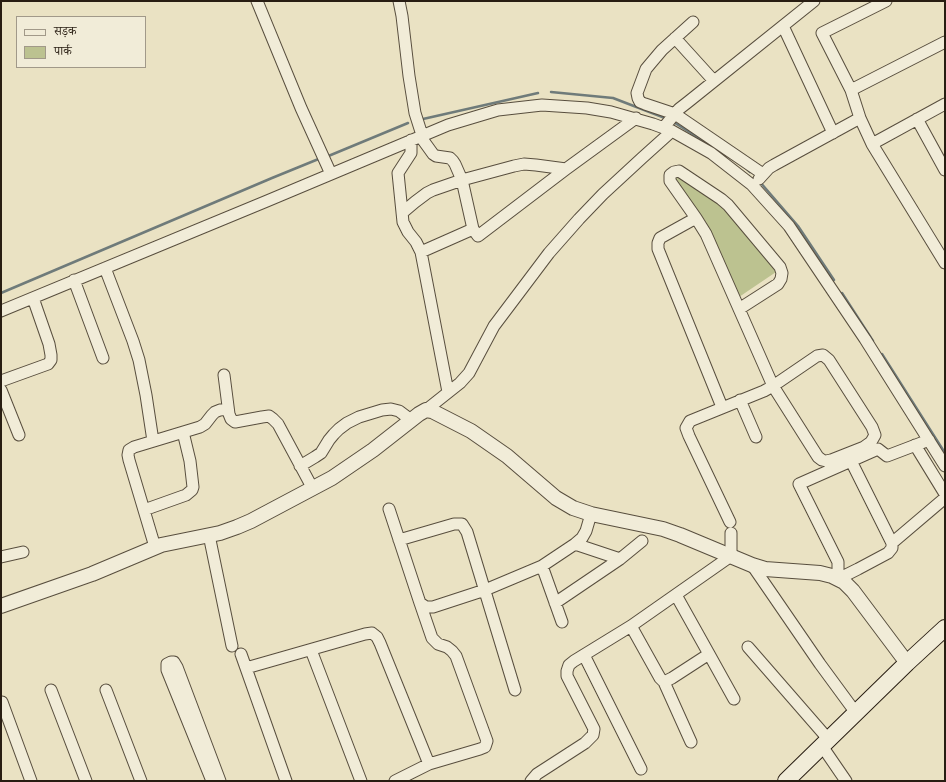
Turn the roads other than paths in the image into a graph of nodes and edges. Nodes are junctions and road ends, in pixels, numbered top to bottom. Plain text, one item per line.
1 (257, 1) edge
2 (399, 1) edge
3 (814, 1) edge
4 (886, 1) edge
5 (693, 22) dead end
6 (783, 26) junction
7 (675, 38) junction
8 (945, 42) edge
9 (714, 81) junction
10 (851, 90) junction
11 (945, 104) edge
12 (675, 114) junction
13 (636, 118) junction
14 (860, 118) junction
15 (917, 119) junction
16 (668, 129) junction
17 (833, 133) junction
18 (418, 137) junction
19 (872, 144) junction
20 (944, 167) edge
21 (328, 169) junction
22 (566, 169) junction
23 (763, 174) junction
24 (462, 180) junction
25 (752, 185) junction
26 (402, 213) junction
27 (696, 218) junction
28 (473, 229) junction
29 (941, 247) edge
30 (421, 252) junction
31 (945, 263) edge
32 (105, 268) junction
33 (74, 280) junction
34 (33, 298) junction
35 (739, 309) junction
36 (1, 311) edge
37 (103, 358) dead end
38 (224, 375) dead end
39 (1, 380) edge
40 (773, 386) junction
41 (1, 390) edge
42 (448, 392) junction
43 (740, 400) junction
44 (722, 407) junction
45 (228, 409) junction
46 (426, 410) junction
47 (411, 420) junction
48 (183, 432) junction
49 (19, 435) dead end
50 (756, 437) dead end
51 (929, 440) junction
52 (153, 441) junction
53 (915, 445) junction
54 (852, 460) junction
55 (300, 466) junction
56 (945, 466) edge
57 (313, 489) junction
58 (945, 494) edge
59 (945, 498) edge
60 (389, 509) dead end
61 (144, 510) junction
62 (591, 514) junction
63 (209, 535) junction
64 (400, 540) junction
65 (642, 541) dead end
66 (892, 543) junction
67 (575, 544) junction
68 (155, 547) junction
69 (23, 552) dead end
70 (731, 556) junction
71 (1, 557) edge
72 (620, 559) junction
73 (752, 565) junction
74 (542, 566) junction
75 (838, 579) junction
76 (485, 590) junction
77 (676, 595) junction
78 (420, 603) junction
79 (556, 603) junction
80 (1, 606) edge
81 (562, 622) dead end
82 (630, 626) junction
83 (945, 628) edge
84 (232, 646) dead end
85 (748, 647) dead end
86 (311, 650) junction
87 (241, 654) dead end
88 (709, 654) junction
89 (584, 655) junction
90 (907, 663) junction
91 (246, 668) junction
92 (664, 682) junction
93 (51, 690) dead end
94 (106, 690) dead end
95 (515, 690) dead end
96 (734, 699) dead end
97 (2, 702) edge
98 (856, 713) junction
99 (691, 742) dead end
100 (826, 743) junction
101 (429, 764) junction
102 (641, 769) dead end
103 (31, 781) edge
104 (86, 781) edge
105 (141, 781) edge
106 (212, 781) edge
107 (220, 781) edge
108 (286, 781) edge
109 (361, 781) edge
110 (395, 781) edge
111 (531, 781) edge
112 (786, 781) edge
113 (846, 781) edge

1 - 21 street
2 - 18 street
3 - 6 street
4 - 10 street
5 - 7 street
6 - 9 street
6 - 17 street
7 - 9 street
7 - 12 street
8 - 10 street
9 - 12 street
10 - 14 street
11 - 15 street
12 - 16 street
12 - 23 street
13 - 16 street
13 - 18 street
13 - 22 street
14 - 17 street
14 - 19 street
15 - 19 street
15 - 20 street
16 - 25 street
16 - 42 street
17 - 23 street
18 - 21 street
18 - 24 street
18 - 26 street
19 - 29 street
21 - 32 street
22 - 24 street
22 - 28 street
23 - 25 street
24 - 26 street
24 - 28 street
25 - 51 street
26 - 30 street
27 - 35 street
27 - 35 street
27 - 44 street
28 - 30 street
29 - 31 street
30 - 42 street
32 - 33 street
32 - 52 street
33 - 34 street
33 - 37 street
34 - 36 street
34 - 39 street
35 - 40 street
38 - 45 street
40 - 40 street
40 - 43 street
41 - 49 street
42 - 46 street
43 - 44 street
43 - 50 street
44 - 70 street
45 - 48 street
45 - 55 street
46 - 47 street
46 - 62 street
47 - 55 street
47 - 57 street
48 - 52 street
48 - 61 street
51 - 53 street
51 - 56 street
52 - 61 street
53 - 54 street
53 - 58 street
54 - 66 street
54 - 75 street
55 - 57 street
57 - 63 street
59 - 66 street
60 - 64 street
61 - 68 street
62 - 67 street
62 - 70 street
63 - 68 street
63 - 84 street
64 - 76 street
64 - 78 street
65 - 72 street
66 - 75 street
67 - 72 street
67 - 74 street
68 - 80 street
69 - 71 street
70 - 73 street
70 - 77 street
72 - 79 street
73 - 75 street
73 - 98 street
74 - 76 street
74 - 79 street
75 - 90 street
76 - 78 street
76 - 95 street
77 - 82 street
77 - 88 street
78 - 101 street
79 - 81 street
82 - 89 street
82 - 92 street
83 - 90 main road
85 - 100 street
86 - 91 street
86 - 101 street
86 - 109 street
87 - 91 street
88 - 92 street
88 - 96 street
89 - 102 street
89 - 111 street
90 - 98 main road
91 - 108 street
92 - 99 street
93 - 104 street
94 - 105 street
97 - 103 street
98 - 100 main road
100 - 112 main road
100 - 113 street
101 - 110 street
106 - 107 street

